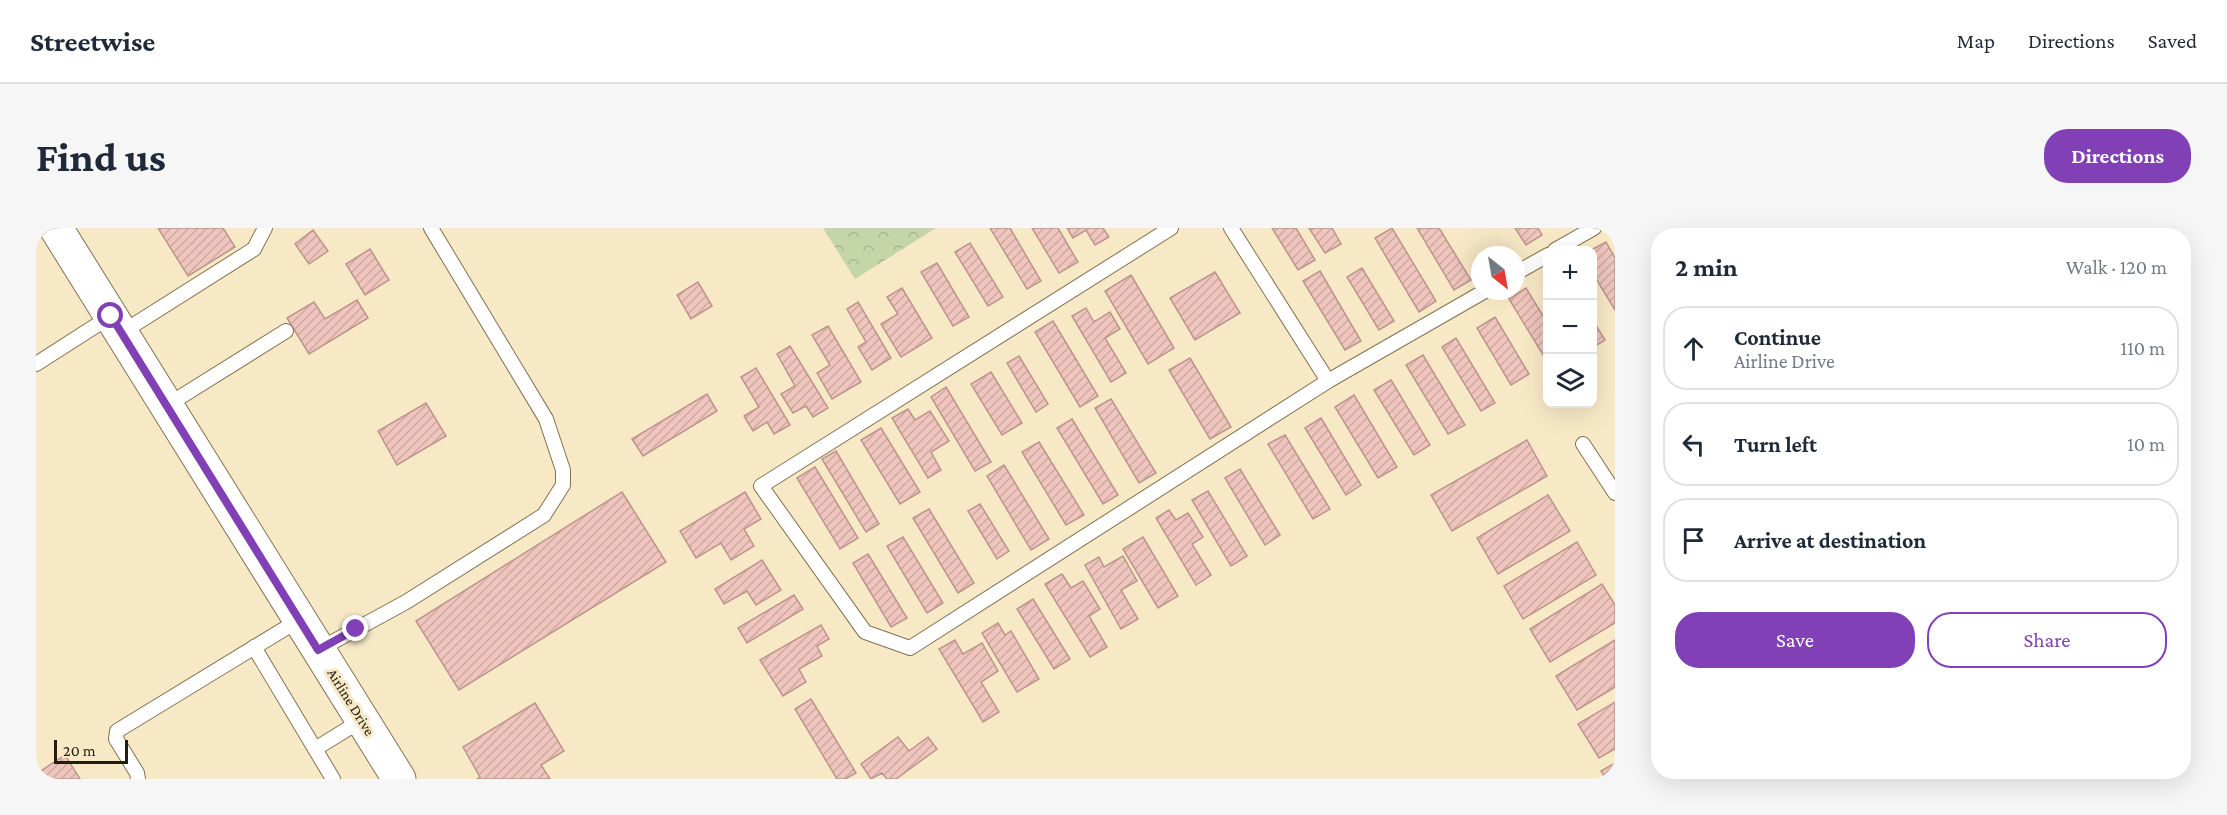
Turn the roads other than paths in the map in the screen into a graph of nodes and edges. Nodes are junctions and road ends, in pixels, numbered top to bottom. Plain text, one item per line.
1 (56, 228) edge
2 (265, 228) edge
3 (431, 228) edge
4 (1171, 228) edge
5 (1231, 228) edge
6 (1594, 228) edge
7 (1562, 246) edge
8 (1543, 258) edge
9 (1525, 268) edge
10 (1471, 299) edge
11 (116, 324) junction
12 (286, 331) dead end
13 (36, 364) edge
14 (1329, 381) junction
15 (166, 406) junction
16 (1583, 444) dead end
17 (1615, 493) edge
18 (299, 620) junction
19 (254, 647) junction
20 (318, 650) junction
21 (362, 720) junction
22 (315, 749) junction
23 (138, 779) edge
24 (333, 779) edge
25 (399, 779) edge

1 - 11 main road, Airline Drive
2 - 11 lane
3 - 20 lane
4 - 14 lane
5 - 14 lane
6 - 7 lane
8 - 9 lane
10 - 14 lane
11 - 13 lane
11 - 15 main road, Airline Drive
12 - 15 lane
15 - 18 main road, Airline Drive
16 - 17 lane
18 - 19 lane
18 - 20 main road, Airline Drive
19 - 22 lane
19 - 23 lane
20 - 21 main road, Airline Drive
21 - 22 lane
21 - 25 main road, Airline Drive
22 - 24 lane

